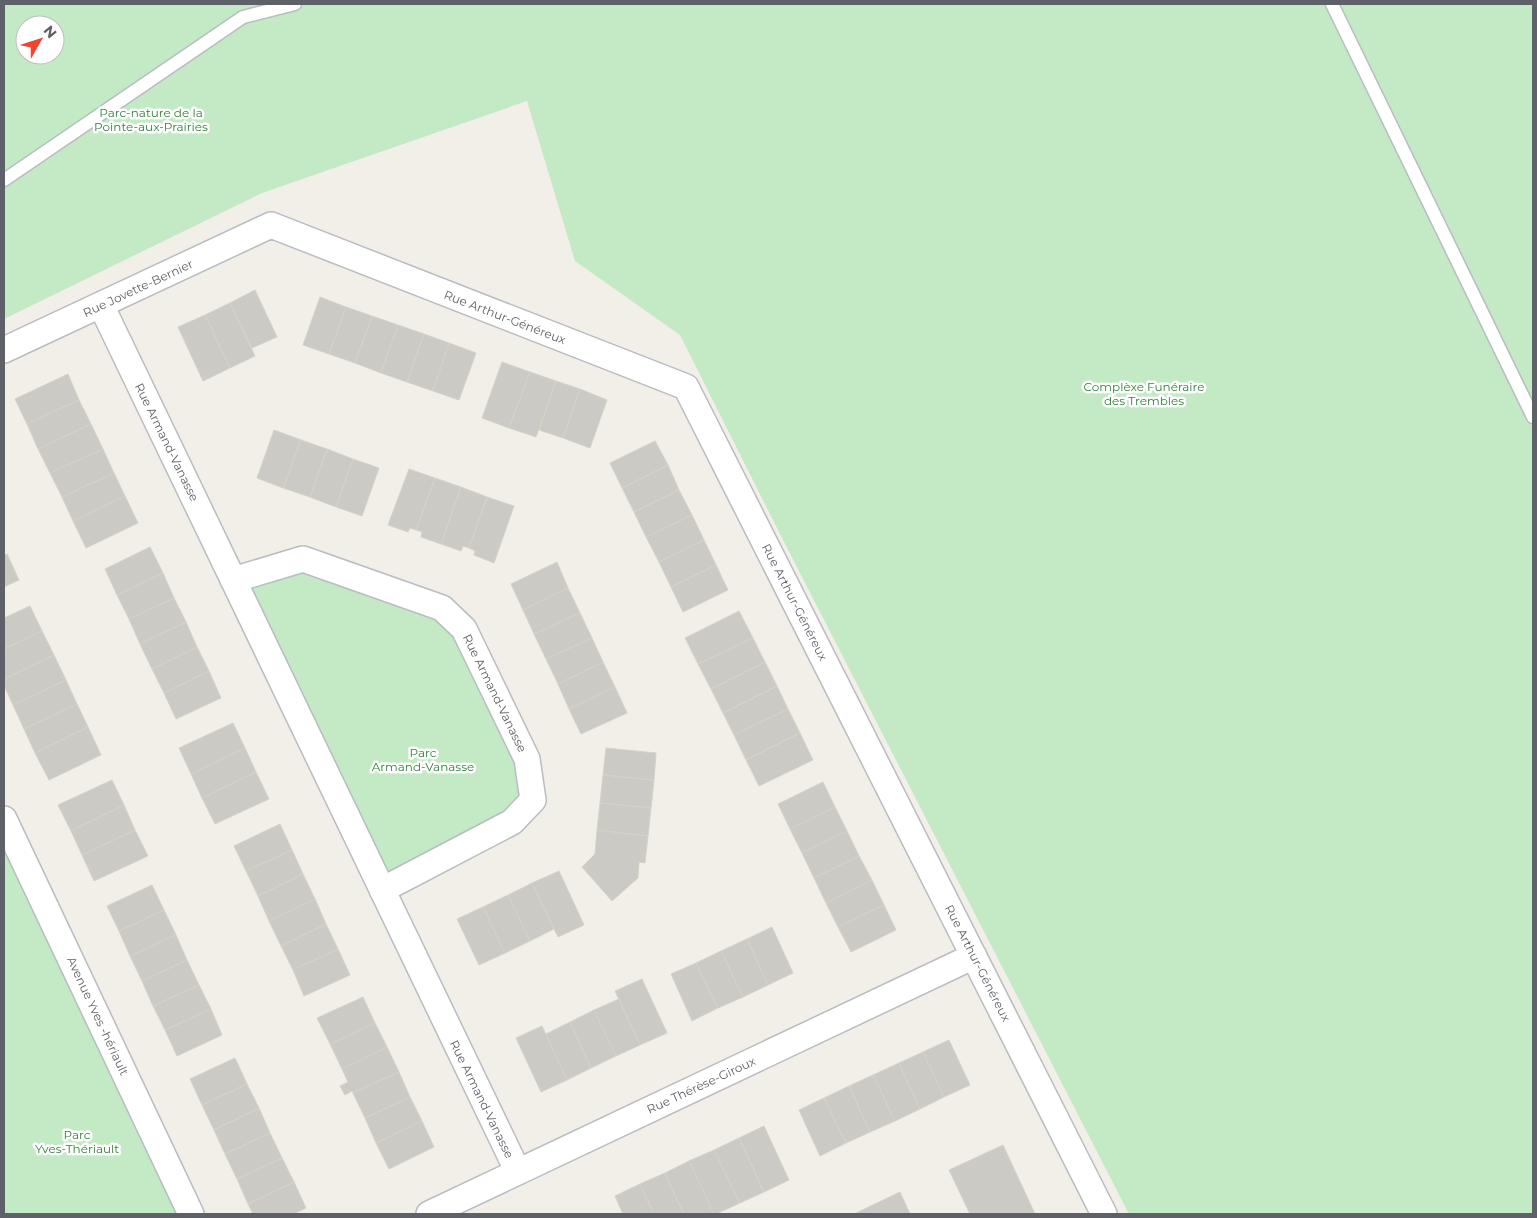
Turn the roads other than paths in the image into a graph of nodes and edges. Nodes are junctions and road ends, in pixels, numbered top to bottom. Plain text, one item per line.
1 (295, 4) edge
2 (1332, 4) edge
3 (4, 180) edge
4 (271, 225) joint
5 (101, 305) junction
6 (4, 350) edge
7 (1533, 416) edge
8 (232, 580) junction
9 (4, 819) edge
10 (382, 890) junction
11 (974, 956) junction
12 (518, 1172) junction
13 (192, 1214) edge
14 (429, 1214) edge
15 (1104, 1214) edge

1 - 3 lane
2 - 7 lane
4 - 5 street, Rue Jovette-Bernier
4 - 11 street, Rue Arthur-Généreux
5 - 6 street, Rue Jovette-Bernier
5 - 8 street, Rue Armand-Vanasse
8 - 10 street, Rue Armand-Vanasse
8 - 10 street, Rue Armand-Vanasse
9 - 13 street, Avenue Yves -hériault
10 - 12 street, Rue Armand-Vanasse
11 - 12 street, Rue Thérèse-Giroux
11 - 15 street, Rue Arthur-Généreux
12 - 14 street, Rue Thérèse-Giroux

